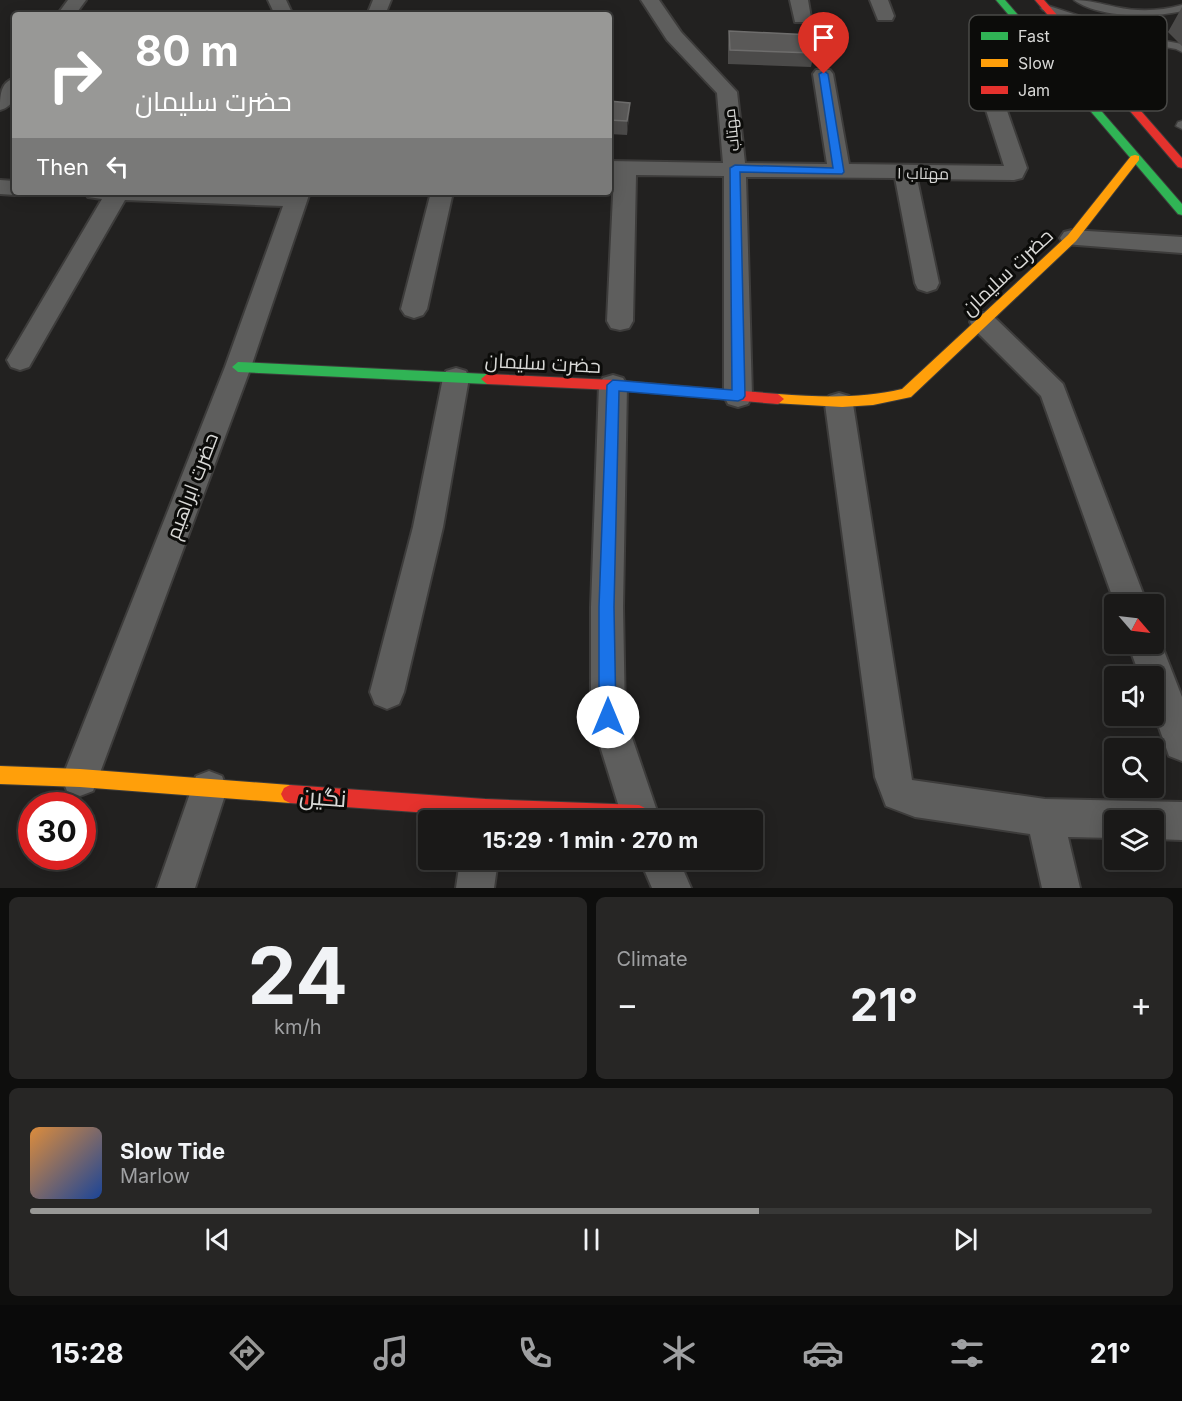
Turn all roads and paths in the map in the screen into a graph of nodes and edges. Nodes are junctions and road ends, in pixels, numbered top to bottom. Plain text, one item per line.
1 (650, 0) edge
2 (1000, 0) edge
3 (1078, 0) edge
4 (1042, 4) edge
5 (1182, 8) edge
6 (1013, 15) edge
7 (1072, 15) edge
8 (1093, 15) edge
9 (1167, 44) edge
10 (1182, 49) edge
11 (824, 74) dead end
12 (12, 88) edge
13 (0, 104) edge
14 (997, 111) edge
15 (1095, 111) edge
16 (1135, 111) edge
17 (1135, 158) junction
18 (1182, 165) edge
19 (617, 168) edge
20 (735, 168) junction
21 (838, 172) junction
22 (905, 173) junction
23 (108, 195) edge
24 (297, 195) edge
25 (441, 195) edge
26 (1182, 211) edge
27 (1072, 238) junction
28 (1182, 245) edge
29 (927, 283) dead end
30 (414, 309) dead end
31 (620, 321) dead end
32 (983, 322) junction
33 (20, 360) dead end
34 (238, 367) junction
35 (456, 378) junction
36 (613, 385) junction
37 (738, 396) junction
38 (839, 404) junction
39 (1127, 594) edge
40 (1149, 654) edge
41 (387, 692) dead end
42 (1182, 743) edge
43 (0, 775) edge
44 (80, 778) junction
45 (209, 789) junction
46 (440, 810) edge
47 (638, 810) edge
48 (1045, 818) junction
49 (1182, 821) edge
50 (477, 870) edge
51 (664, 870) edge
52 (176, 888) edge
53 (475, 888) edge
54 (672, 888) edge
55 (1061, 888) edge

1 - 20 street, مهتاب
2 - 6 street
3 - 5 lane
3 - 8 lane
4 - 7 lane
9 - 10 lane
11 - 21 street
12 - 13 street
14 - 22 street, مهتاب ۱
15 - 17 street
16 - 18 street
17 - 26 street
17 - 27 street, حضرت سلیمان
19 - 20 street, مهتاب ۱
19 - 31 street
20 - 21 street, مهتاب ۱
20 - 37 street, مهتاب
21 - 22 street, مهتاب ۱
22 - 29 street
23 - 33 street
24 - 34 street, حضرت ابراهیم
25 - 30 street
27 - 28 street
27 - 32 street, حضرت سلیمان
32 - 38 street, حضرت سلیمان
32 - 39 street
34 - 35 street, حضرت سلیمان
34 - 44 street, حضرت ابراهیم
35 - 36 street, حضرت سلیمان
35 - 41 street
36 - 37 street, حضرت سلیمان
36 - 47 street
37 - 38 street, حضرت سلیمان
38 - 48 street
40 - 42 street
43 - 44 street, نگین
44 - 45 street, نگین
45 - 46 street, نگین
45 - 52 street
48 - 49 street
48 - 55 street
50 - 53 street
51 - 54 street

